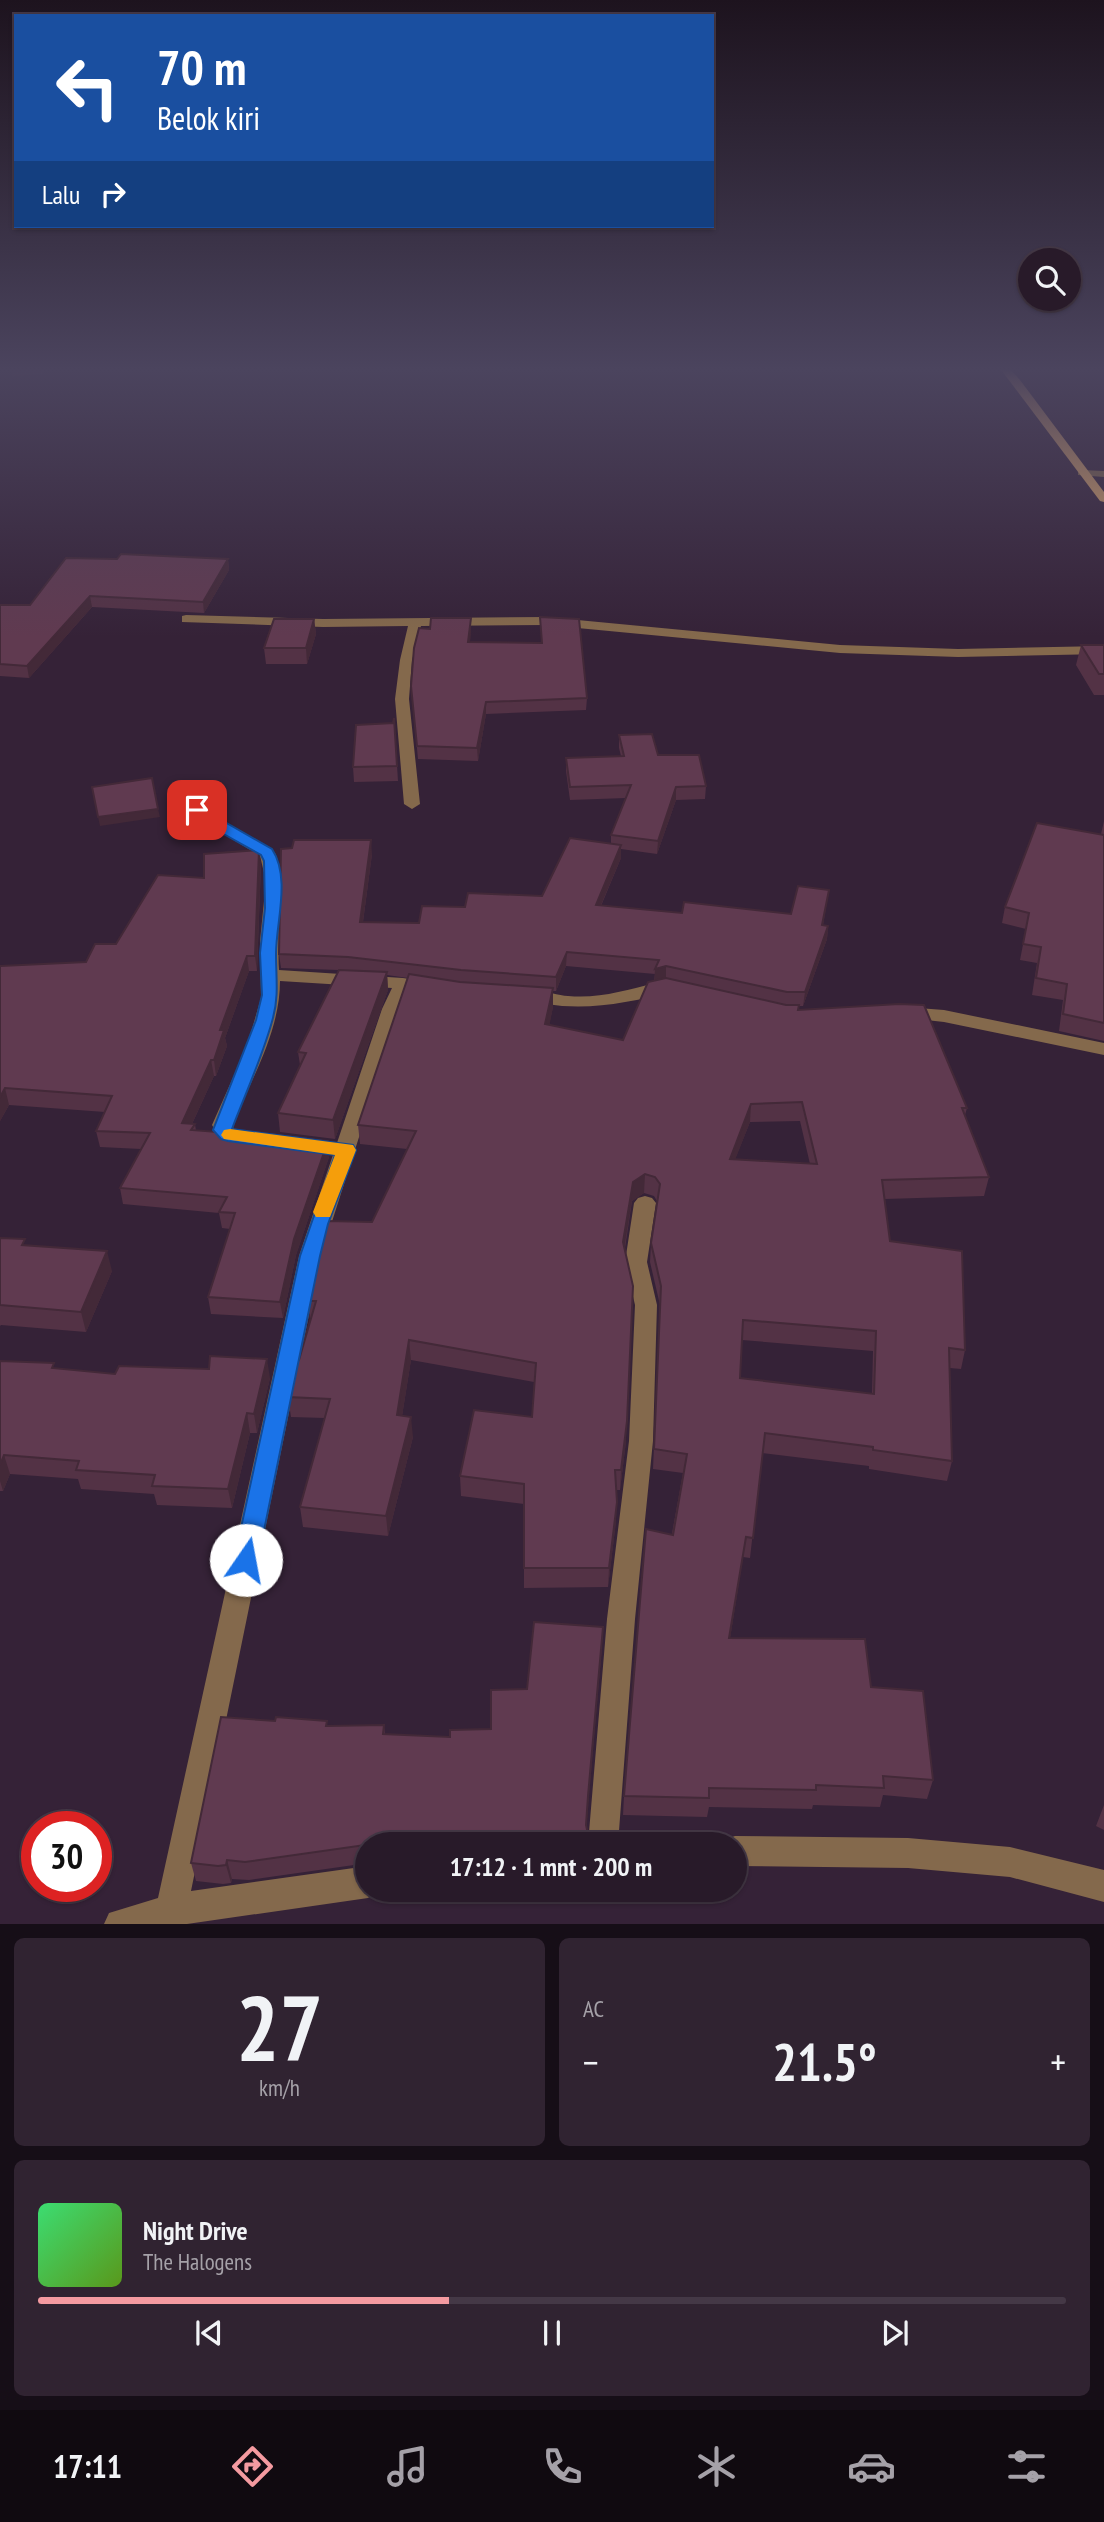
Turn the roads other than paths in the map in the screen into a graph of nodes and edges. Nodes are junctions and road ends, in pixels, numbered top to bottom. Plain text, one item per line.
1 (1071, 457) edge
2 (1082, 473) junction
3 (1104, 474) edge
4 (1104, 499) edge
5 (186, 619) dead end
6 (415, 623) junction
7 (1104, 650) edge
8 (181, 794) dead end
9 (412, 804) dead end
10 (268, 975) junction
11 (402, 983) junction
12 (449, 990) edge
13 (688, 993) edge
14 (503, 994) edge
15 (889, 1013) edge
16 (1104, 1049) edge
17 (267, 1140) edge
18 (320, 1146) edge
19 (346, 1150) junction
20 (645, 1203) dead end
21 (604, 1832) edge
22 (747, 1851) edge
23 (355, 1884) edge
24 (1104, 1886) edge
25 (171, 1910) junction
26 (120, 1923) edge

1 - 2 main road
2 - 3 street
2 - 4 main road
5 - 6 street
6 - 7 street
6 - 9 street
8 - 10 street
10 - 11 street
10 - 17 street
11 - 12 street
11 - 19 street
13 - 14 street
15 - 16 street
18 - 19 street
19 - 25 street
20 - 21 street
22 - 24 street
23 - 25 street
25 - 26 street

